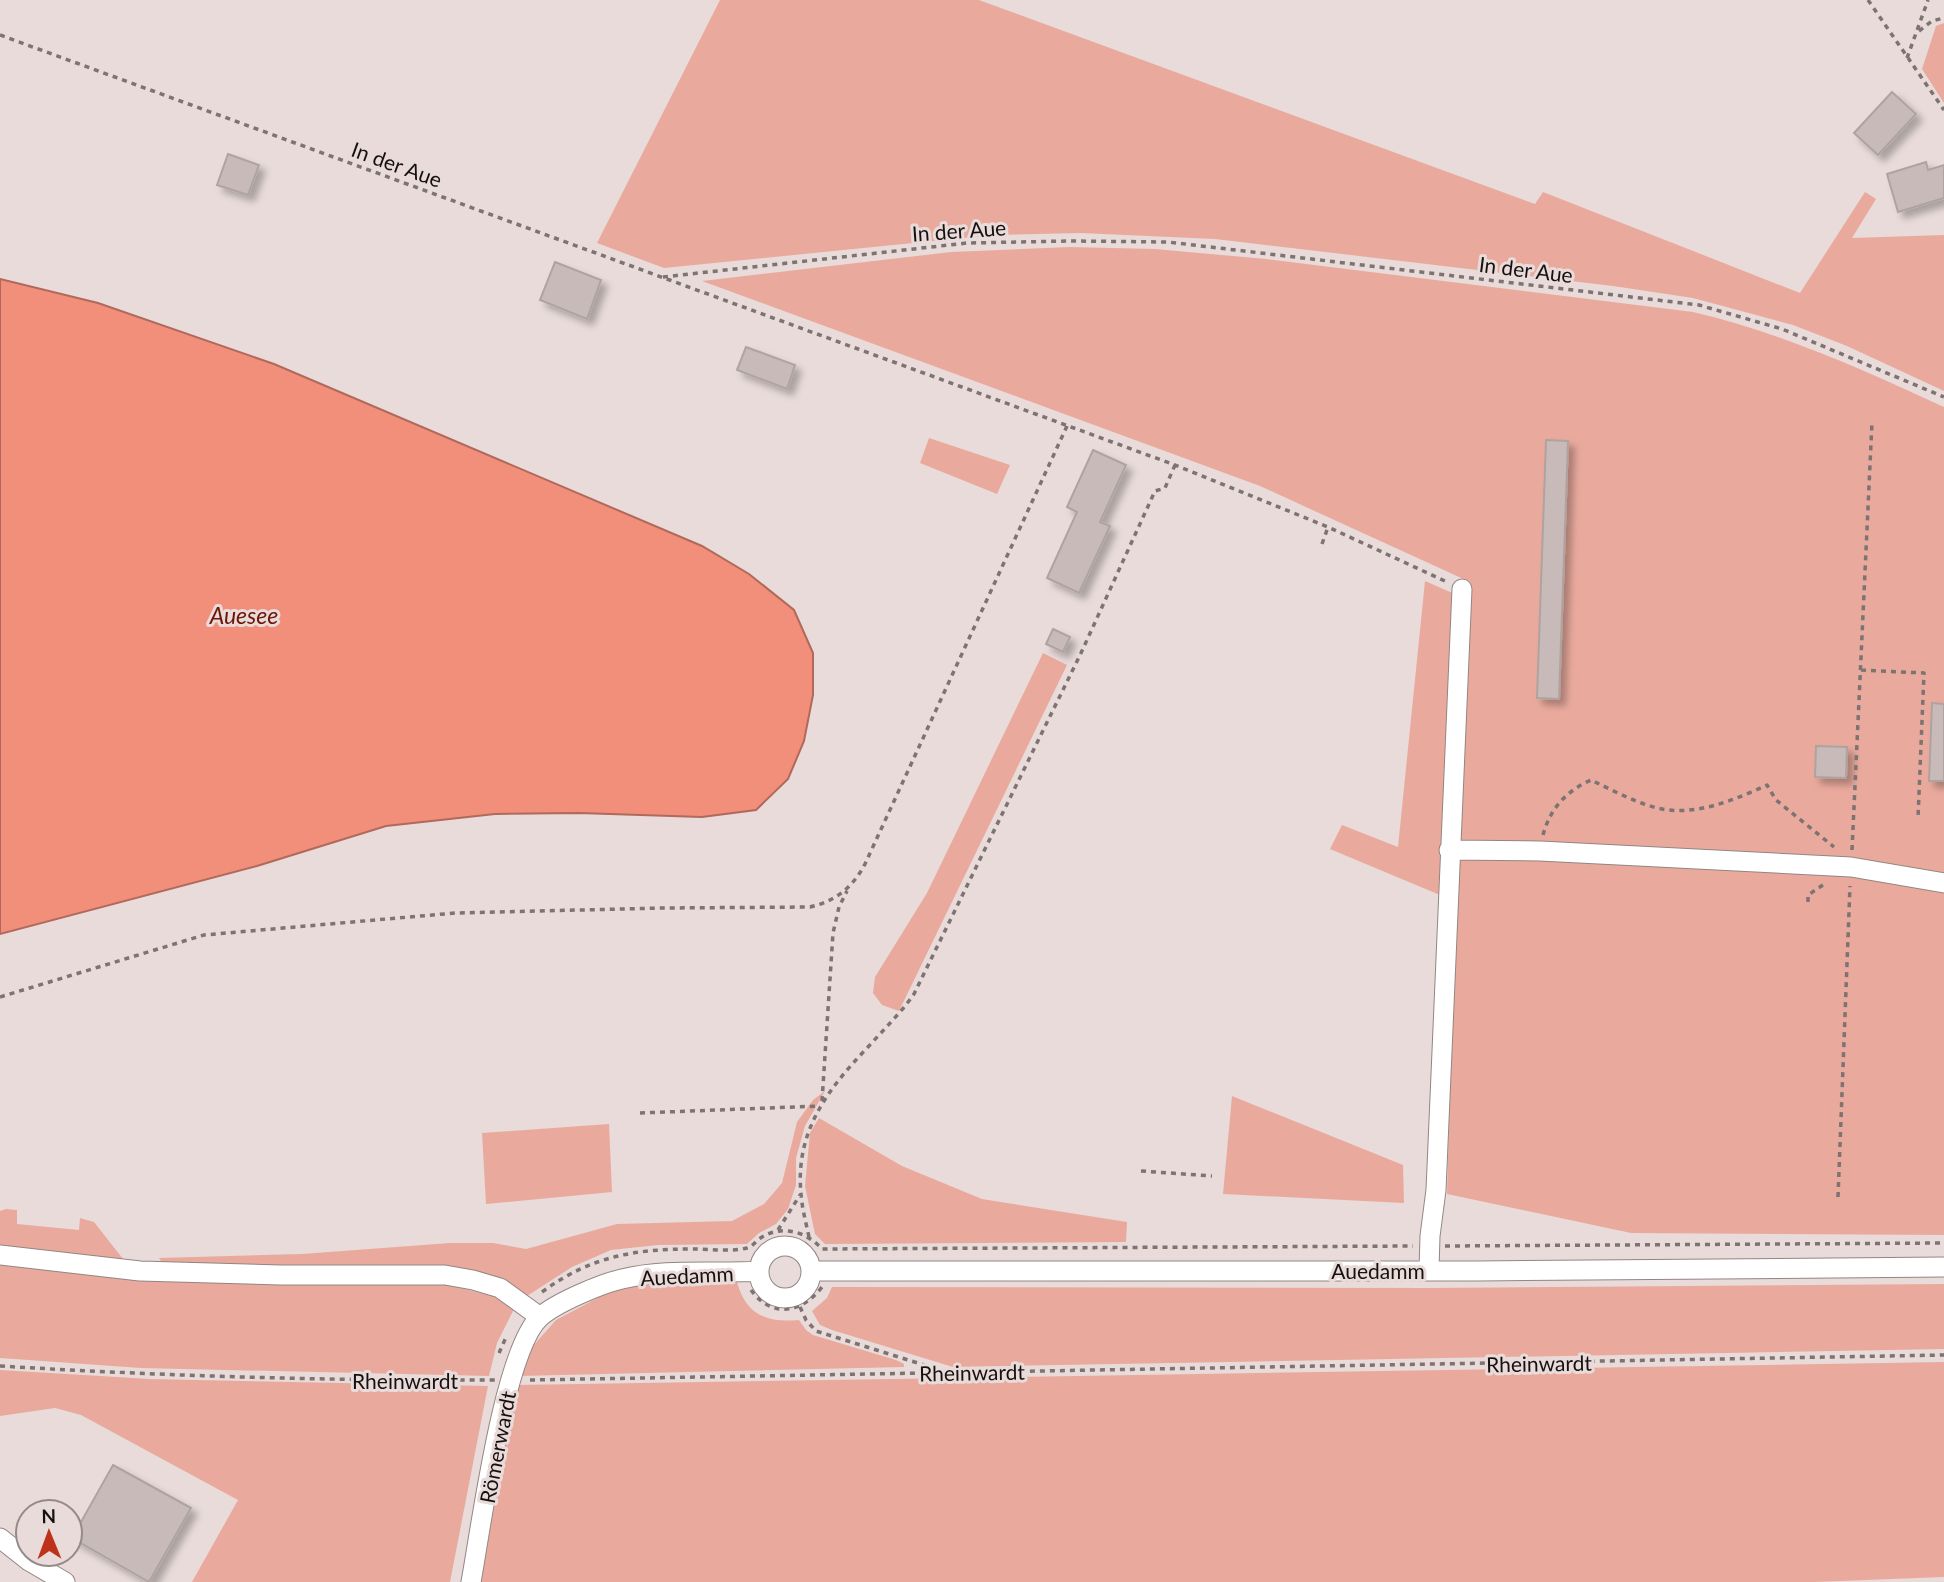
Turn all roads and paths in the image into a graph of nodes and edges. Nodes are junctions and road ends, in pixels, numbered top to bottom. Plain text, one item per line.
1 (1868, 0) edge
2 (1928, 0) edge
3 (1944, 18) edge
4 (1917, 32) junction
5 (0, 35) edge
6 (1907, 58) junction
7 (1944, 110) edge
8 (661, 277) junction
9 (1944, 397) edge
10 (1872, 422) dead end
11 (1068, 426) junction
12 (1175, 465) junction
13 (1328, 527) junction
14 (1322, 544) dead end
15 (1462, 589) joint
16 (1861, 670) junction
17 (1918, 818) dead end
18 (1450, 850) junction
19 (1540, 851) junction
20 (1851, 867) junction
21 (1944, 883) edge
22 (849, 888) junction
23 (0, 997) edge
24 (821, 1104) junction
25 (640, 1113) dead end
26 (1141, 1171) dead end
27 (1212, 1176) dead end
28 (801, 1193) junction
29 (1838, 1197) dead end
30 (777, 1232) junction
31 (809, 1237) junction
32 (1944, 1243) edge
33 (1430, 1247) junction
34 (749, 1248) junction
35 (822, 1249) junction
36 (0, 1255) edge
37 (1944, 1267) edge
38 (1429, 1270) junction
39 (752, 1271) junction
40 (819, 1272) junction
41 (524, 1304) junction
42 (800, 1307) junction
43 (540, 1317) junction
44 (507, 1334) dead end
45 (1944, 1355) edge
46 (498, 1356) dead end
47 (0, 1366) edge
48 (939, 1373) junction
49 (499, 1376) junction
50 (0, 1538) edge
51 (65, 1582) edge
52 (471, 1582) edge

1 - 6 path
2 - 4 path
3 - 4 path
4 - 6 path
5 - 8 path, In der Aue
6 - 7 path
8 - 9 path, In der Aue
8 - 11 path
10 - 16 path
11 - 12 path
11 - 22 path
12 - 13 path
12 - 24 path
13 - 14 path
13 - 15 path
15 - 18 street
16 - 17 path
16 - 20 path
18 - 19 street
18 - 33 street
19 - 20 street
19 - 20 path
20 - 21 street
20 - 29 path
22 - 23 path
22 - 24 path
24 - 25 path
24 - 28 path
26 - 27 path
28 - 30 path
28 - 31 path
30 - 31 path
30 - 34 path
31 - 35 path
32 - 33 path
33 - 35 path
33 - 38 street
34 - 39 path
34 - 41 path
35 - 40 path
36 - 41 street
37 - 38 street, Auedamm
38 - 40 street, Auedamm
39 - 40 street, Auedamm
39 - 40 street, Auedamm
39 - 42 path
39 - 43 street, Auedamm
40 - 42 path
41 - 43 street
42 - 48 path
43 - 49 street, Römerwardt
44 - 46 path
45 - 48 path, Rheinwardt
47 - 49 path, Rheinwardt
48 - 49 path, Rheinwardt
49 - 52 street, Römerwardt
50 - 51 street

